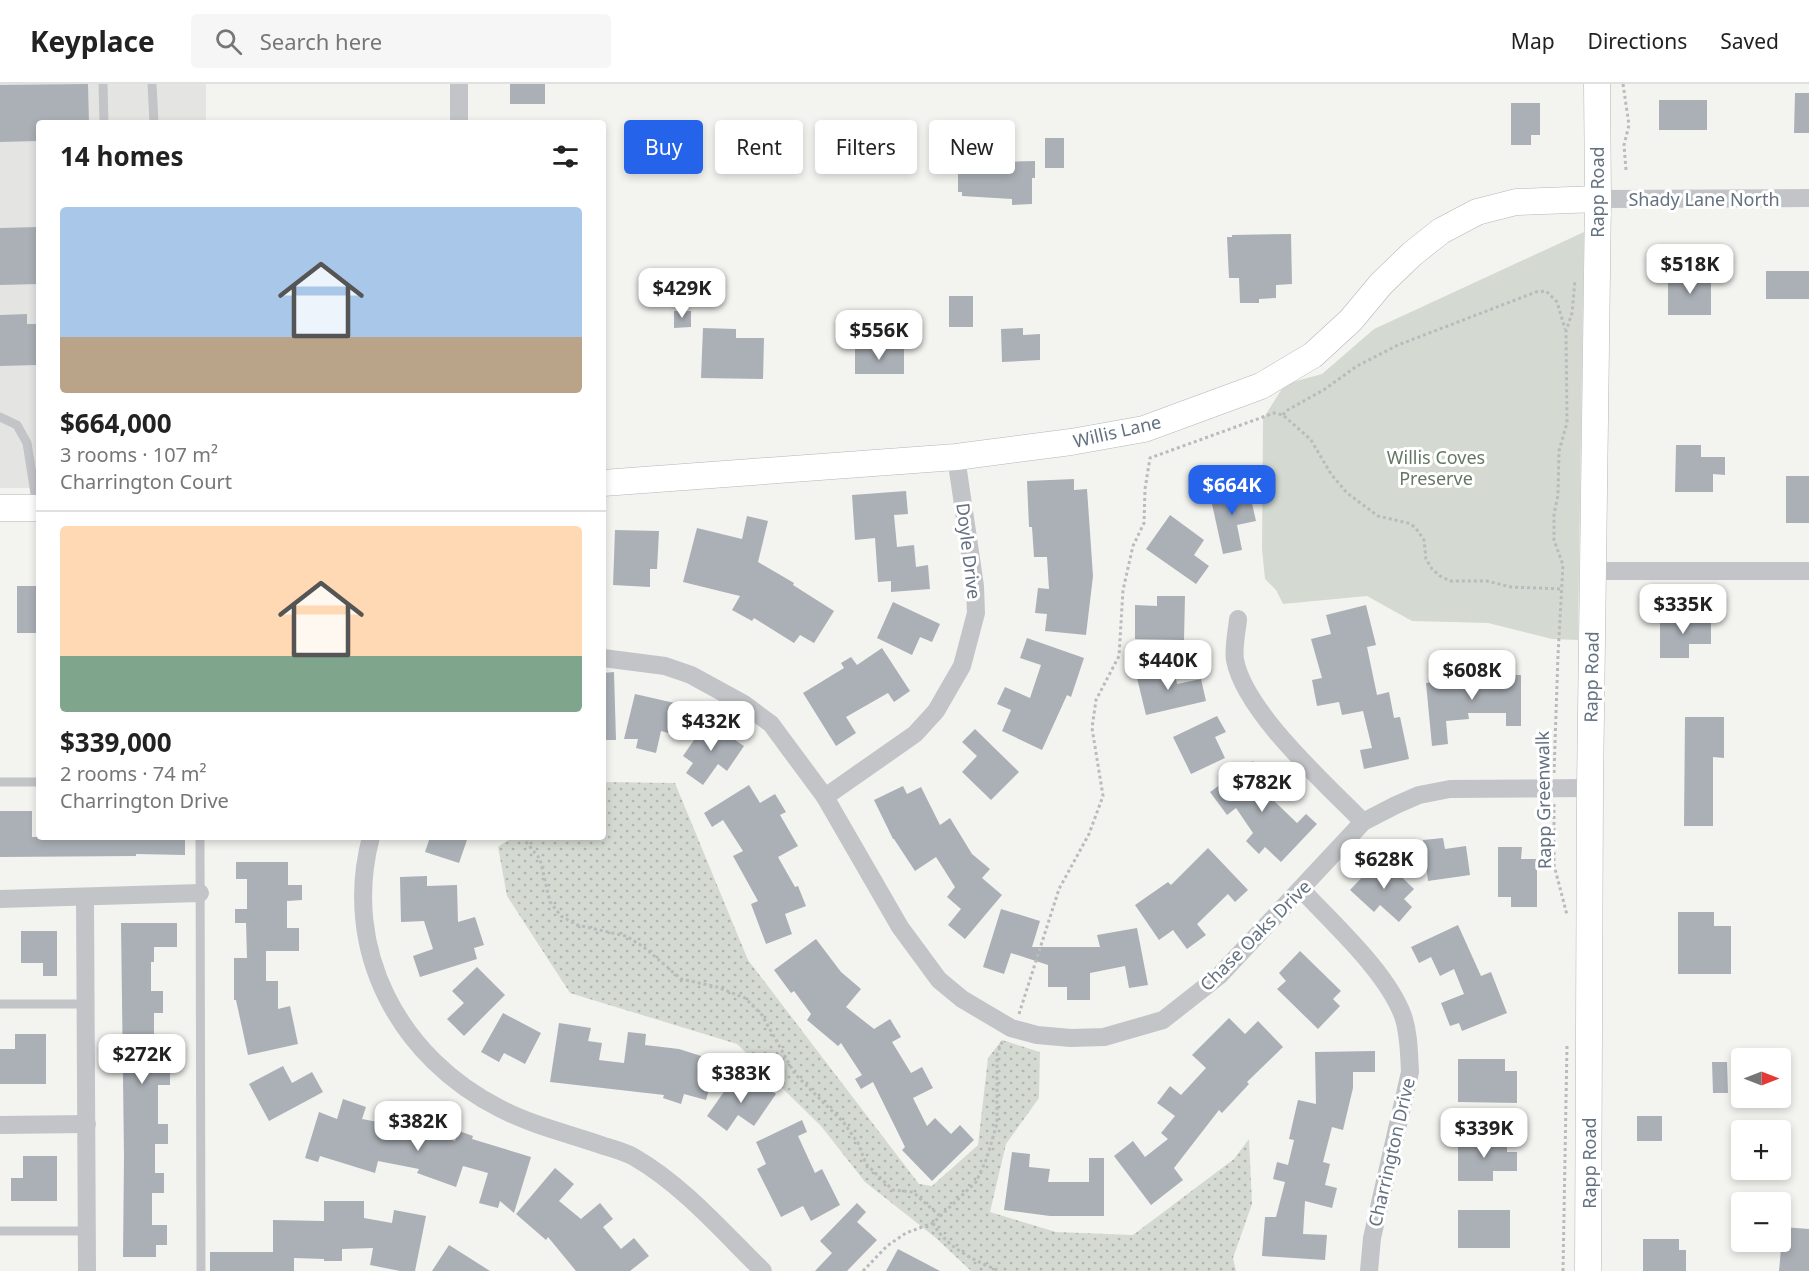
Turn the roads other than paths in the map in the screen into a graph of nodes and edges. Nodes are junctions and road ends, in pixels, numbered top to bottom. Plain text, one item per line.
1 (103, 84) edge
2 (152, 84) edge
3 (459, 84) edge
4 (1597, 84) edge
5 (104, 120) edge
6 (154, 120) edge
7 (459, 120) edge
8 (1809, 198) edge
9 (1598, 199) junction
10 (0, 417) edge
11 (956, 457) junction
12 (606, 483) edge
13 (36, 496) edge
14 (0, 508) edge
15 (36, 508) edge
16 (1593, 571) junction
17 (1809, 572) edge
18 (1238, 619) dead end
19 (606, 658) edge
20 (0, 782) edge
21 (36, 782) edge
22 (1590, 788) junction
23 (825, 797) junction
24 (1363, 822) junction
25 (200, 840) edge
26 (370, 840) edge
27 (1302, 890) junction
28 (200, 893) junction
29 (85, 897) junction
30 (0, 899) edge
31 (0, 1004) edge
32 (86, 1004) junction
33 (87, 1124) junction
34 (0, 1125) edge
35 (0, 1231) edge
36 (87, 1231) junction
37 (87, 1271) edge
38 (201, 1271) edge
39 (763, 1271) edge
40 (1369, 1271) edge
41 (1588, 1271) edge

1 - 5 lane
2 - 6 lane
3 - 7 street
4 - 9 street, Rapp Road
8 - 9 street, Shady Lane North
9 - 11 street, Willis Lane
9 - 16 street, Rapp Road
10 - 13 lane
11 - 12 street, Willis Lane
11 - 23 street, Doyle Drive
14 - 15 street
16 - 17 street
16 - 22 street, Rapp Road
18 - 24 street
19 - 23 street, Chase Oaks Drive
20 - 21 lane
22 - 24 street, Chase Oaks Drive
22 - 41 street, Rapp Road
23 - 27 street, Chase Oaks Drive
24 - 27 street, Chase Oaks Drive
25 - 28 lane
26 - 39 street
27 - 40 street, Charrington Drive
28 - 29 street
28 - 38 lane
29 - 30 street
29 - 32 street
31 - 32 lane
32 - 33 street
33 - 34 street
33 - 36 street
35 - 36 lane
36 - 37 street

